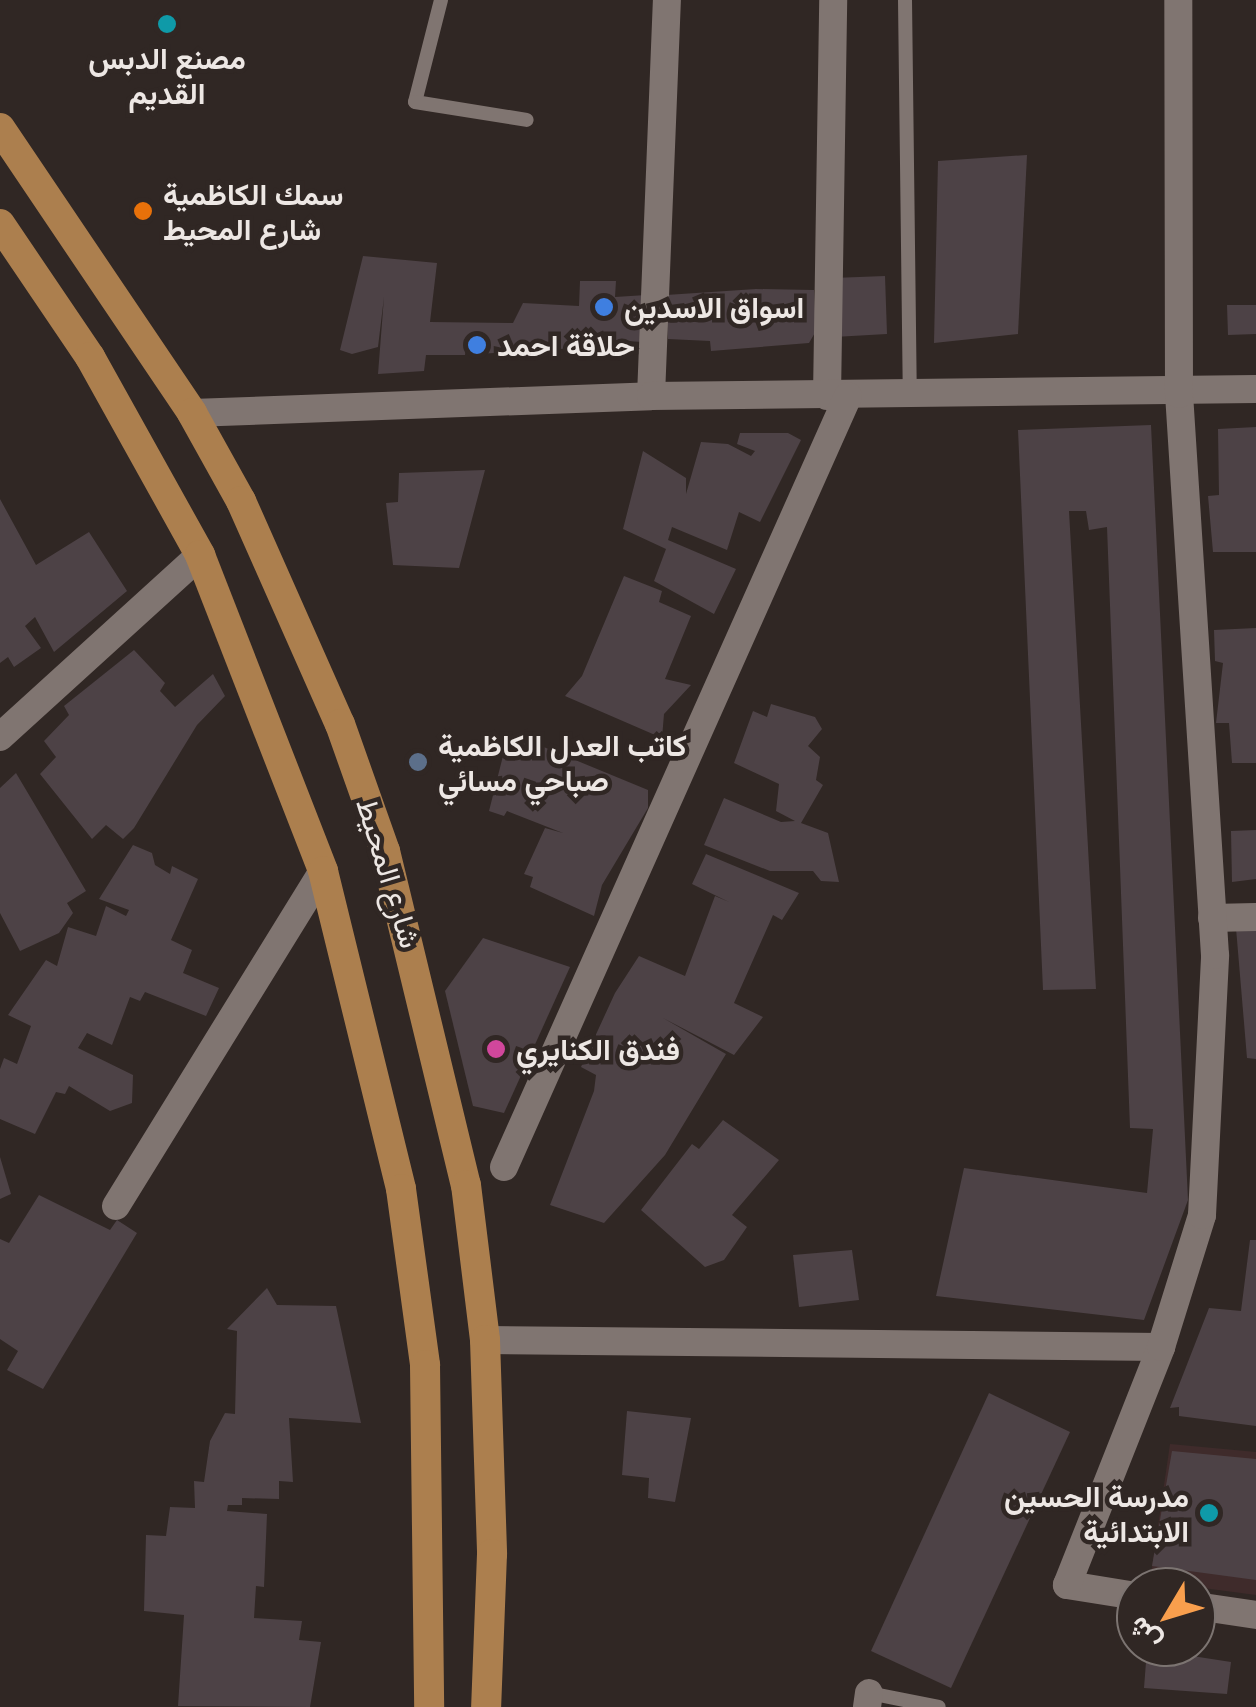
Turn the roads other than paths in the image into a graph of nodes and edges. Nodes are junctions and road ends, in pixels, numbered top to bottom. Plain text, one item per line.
1 (441, 0) edge
2 (667, 0) edge
3 (834, 0) edge
4 (905, 0) edge
5 (1178, 0) edge
6 (528, 120) dead end
7 (0, 128) edge
8 (0, 224) edge
9 (1256, 389) edge
10 (1178, 394) junction
11 (651, 396) junction
12 (838, 396) junction
13 (910, 396) junction
14 (192, 414) junction
15 (200, 555) junction
16 (0, 738) edge
17 (323, 871) junction
18 (1256, 917) edge
19 (1212, 918) junction
20 (504, 1168) dead end
21 (116, 1206) dead end
22 (485, 1340) junction
23 (1162, 1347) junction
24 (1116, 1593) edge
25 (1216, 1609) edge
26 (1256, 1615) edge
27 (868, 1700) edge
28 (428, 1707) edge
29 (486, 1707) edge
30 (939, 1707) edge

1 - 6 lane
2 - 11 street
3 - 12 street
4 - 13 lane
5 - 10 street
7 - 14 main road, شارع المحيط
8 - 15 main road, شارع المحيط
9 - 10 street
10 - 13 street
10 - 19 street
11 - 12 street
11 - 14 street
12 - 13 street
12 - 20 street
14 - 22 main road, شارع المحيط
15 - 16 street
15 - 17 main road, شارع المحيط
17 - 21 street
17 - 28 main road, شارع المحيط
18 - 19 street
19 - 23 street
22 - 23 street
22 - 29 main road, شارع المحيط
23 - 24 street
25 - 26 street
27 - 30 lane

